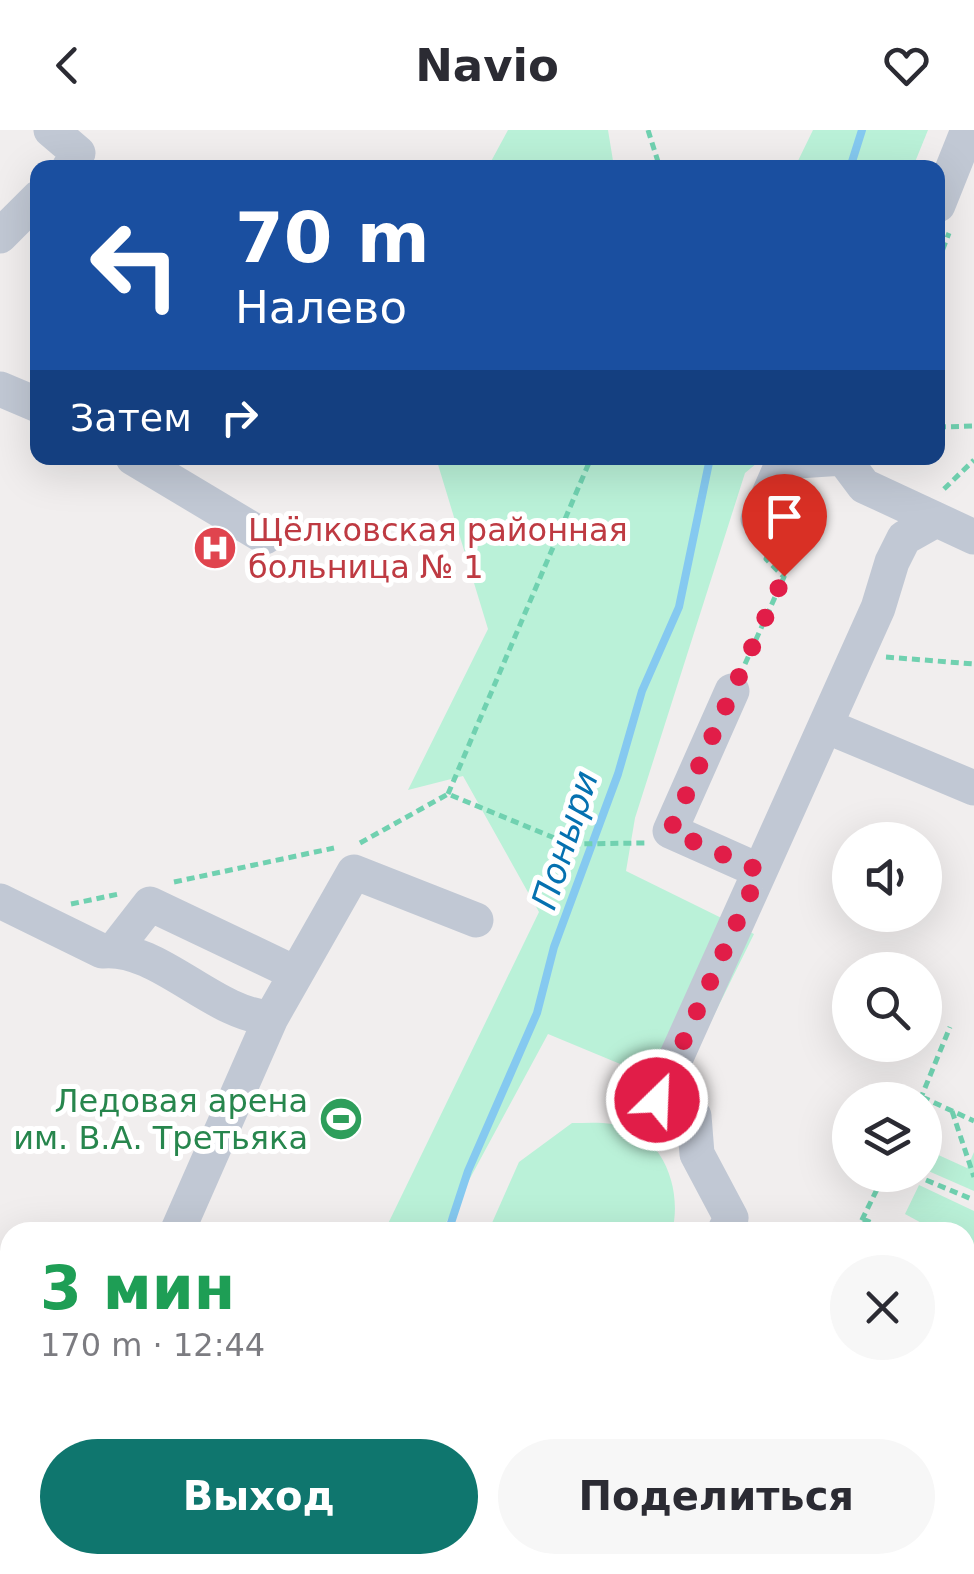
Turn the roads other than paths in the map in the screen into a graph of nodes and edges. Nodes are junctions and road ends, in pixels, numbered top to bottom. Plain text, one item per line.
1 (51, 130) edge
2 (968, 130) edge
3 (74, 160) edge
4 (945, 188) edge
5 (30, 206) edge
6 (0, 236) edge
7 (0, 389) edge
8 (30, 402) edge
9 (145, 465) edge
10 (782, 465) edge
11 (848, 465) edge
12 (938, 506) junction
13 (769, 524) road end
14 (265, 537) dead end
15 (974, 538) edge
16 (732, 691) road end
17 (826, 726) junction
18 (974, 788) edge
19 (760, 871) junction
20 (12, 907) edge
21 (476, 920) dead end
22 (115, 950) junction
23 (295, 974) junction
24 (271, 1018) junction
25 (657, 1100) dead end
26 (694, 1116) dead end
27 (181, 1222) edge
28 (729, 1222) edge

1 - 3 street
2 - 4 street
5 - 6 street
7 - 8 street
9 - 14 street
10 - 13 street
11 - 12 street
12 - 15 street
12 - 17 street
16 - 19 street
17 - 18 street
17 - 19 street
19 - 25 street
20 - 22 street
21 - 23 street
22 - 23 street
22 - 24 street
23 - 24 street
24 - 27 street
26 - 28 street

